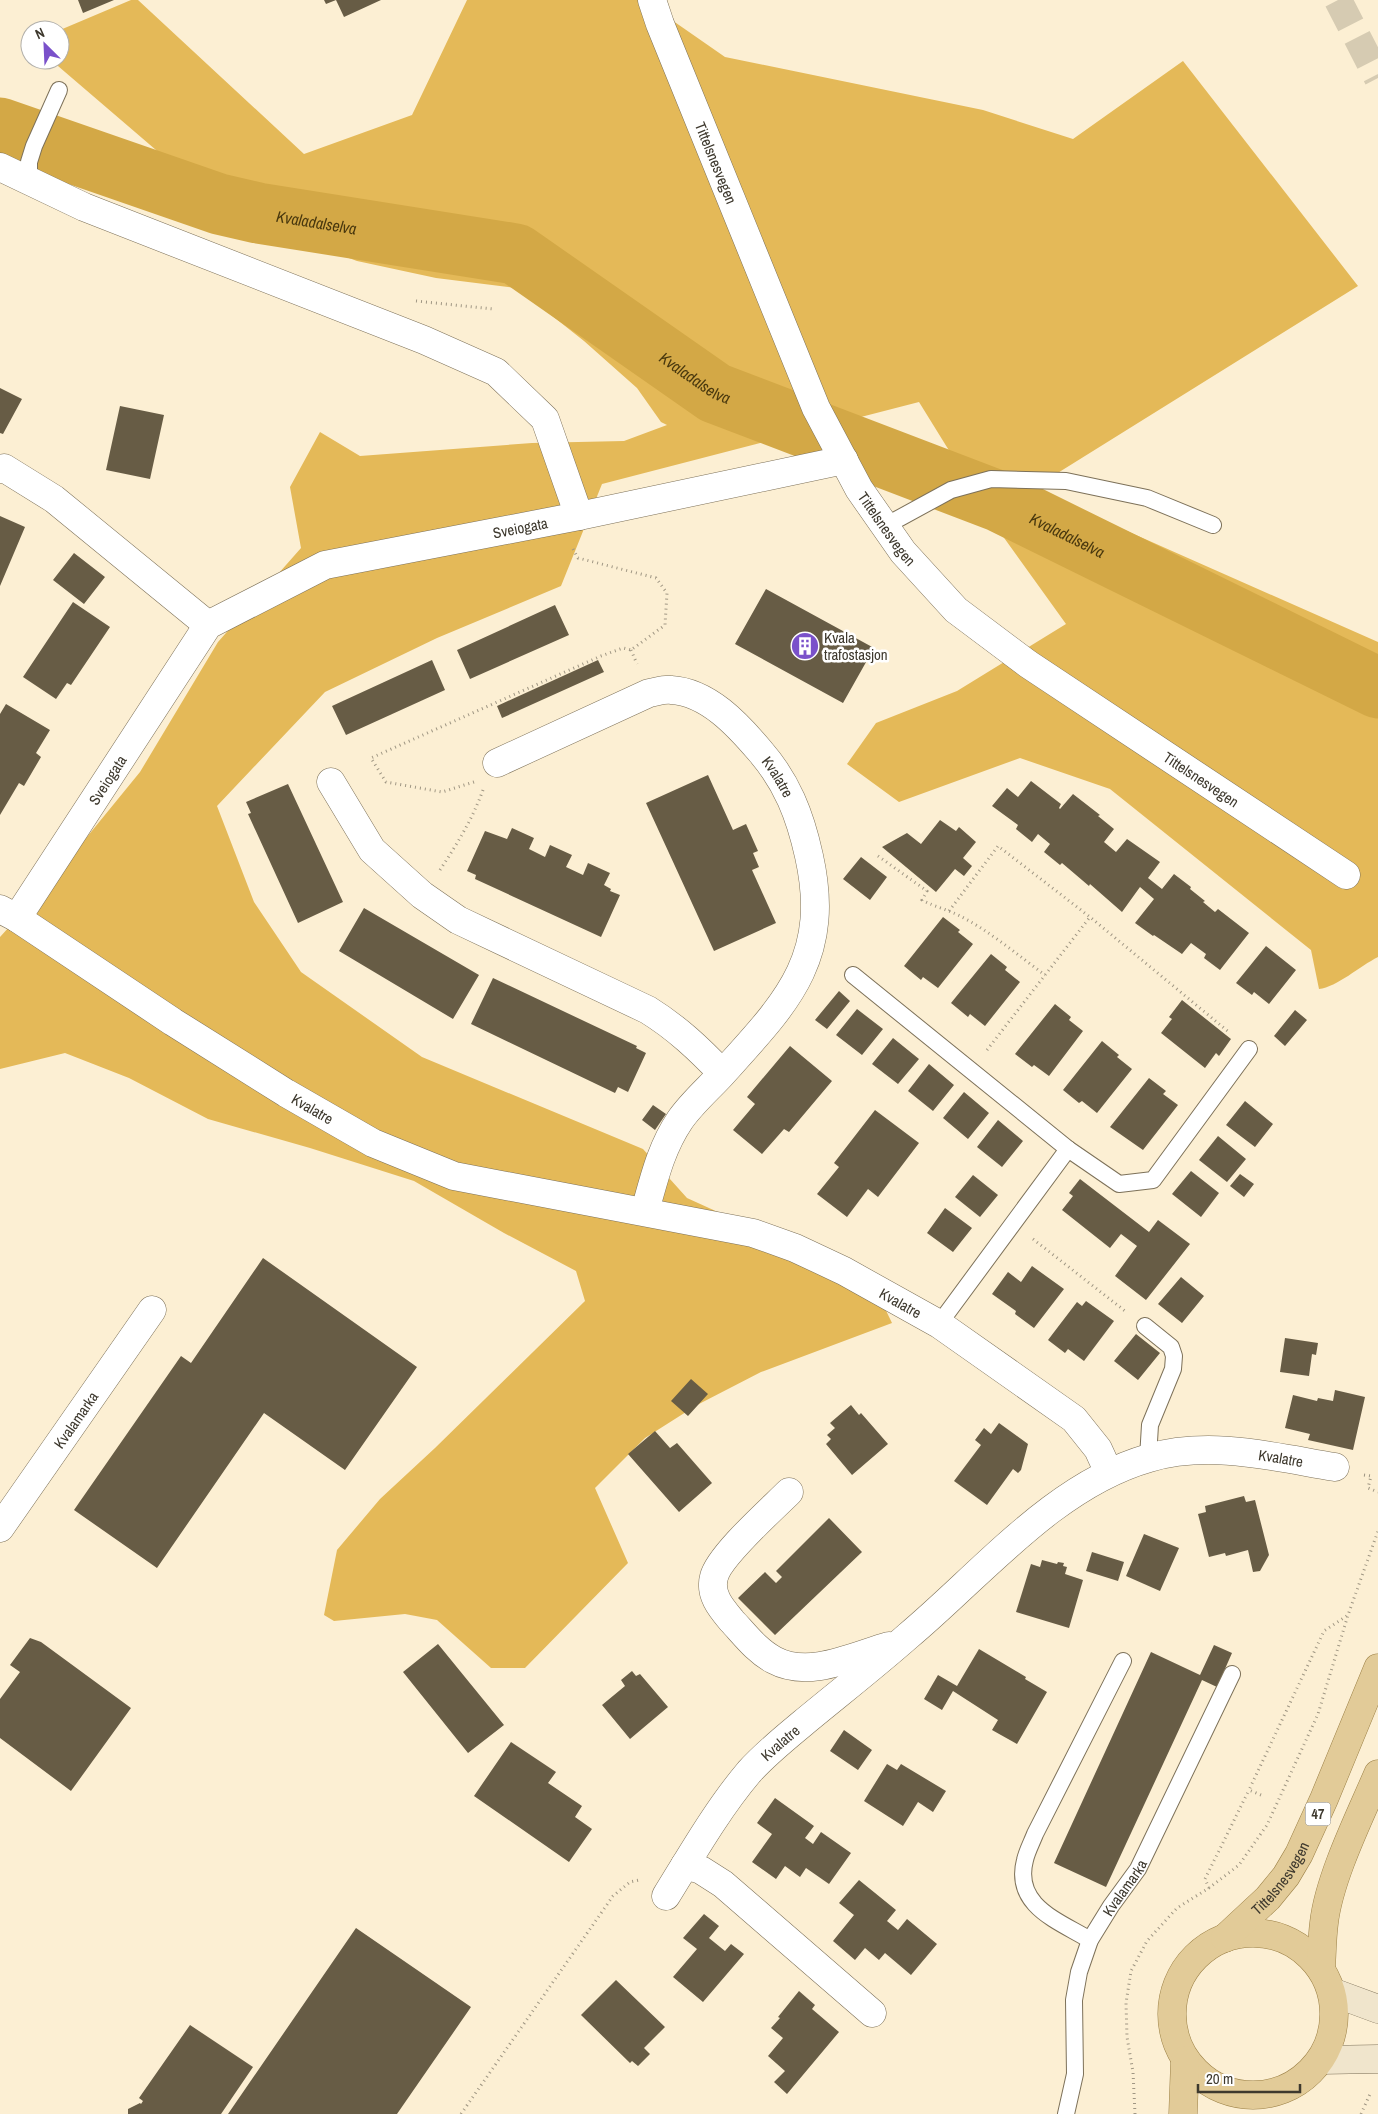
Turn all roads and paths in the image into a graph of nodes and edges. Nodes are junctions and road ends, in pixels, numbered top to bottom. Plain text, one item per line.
1 (652, 0) edge
2 (59, 90) dead end
3 (0, 167) edge
4 (29, 182) junction
5 (844, 460) junction
6 (0, 469) edge
7 (578, 516) junction
8 (1213, 525) dead end
9 (885, 526) junction
10 (208, 625) junction
11 (492, 770) junction
12 (331, 782) dead end
13 (878, 856) dead end
14 (1346, 875) dead end
15 (422, 895) junction
16 (949, 911) junction
17 (8, 913) edge
18 (1090, 917) junction
19 (852, 975) dead end
20 (1045, 975) junction
21 (1249, 1049) joint
22 (971, 1071) junction
23 (722, 1074) junction
24 (1068, 1148) junction
25 (645, 1211) junction
26 (1013, 1224) junction
27 (152, 1310) dead end
28 (939, 1324) junction
29 (1144, 1326) joint
30 (1148, 1458) junction
31 (1335, 1467) dead end
32 (1109, 1473) junction
33 (789, 1492) dead end
34 (0, 1528) edge
35 (1378, 1531) edge
36 (1348, 1615) junction
37 (901, 1643) junction
38 (1123, 1661) dead end
39 (1378, 1668) edge
40 (1232, 1674) dead end
41 (1378, 1774) edge
42 (1249, 1790) junction
43 (1261, 1795) dead end
44 (685, 1865) junction
45 (639, 1880) dead end
46 (1209, 1888) junction
47 (666, 1896) dead end
48 (1225, 1938) junction
49 (1090, 1940) junction
50 (1327, 1981) junction
51 (1378, 2009) edge
52 (872, 2014) dead end
53 (1378, 2059) edge
54 (1185, 2060) junction
55 (1321, 2060) junction
56 (1280, 2092) junction
57 (1370, 2094) dead end
58 (461, 2114) edge
59 (1066, 2114) edge
60 (1135, 2114) edge
61 (1183, 2114) edge
62 (1258, 2114) edge
63 (1361, 2114) edge

1 - 5 street, Tittelsnesvegen
2 - 4 lane
3 - 4 street
4 - 7 street
5 - 7 street, Sveiogata
5 - 9 street, Tittelsnesvegen
6 - 10 street
7 - 10 street, Sveiogata
7 - 11 path
8 - 9 lane
9 - 14 street, Tittelsnesvegen
10 - 17 street, Sveiogata
11 - 15 path
11 - 23 street, Kvalatre
12 - 15 street
13 - 16 path
15 - 23 street
16 - 18 path
16 - 20 path
17 - 25 street, Kvalatre
18 - 20 path
18 - 21 path
19 - 22 lane
20 - 22 path
21 - 24 lane
22 - 24 lane
23 - 25 street, Kvalatre
24 - 26 lane
25 - 28 street, Kvalatre
26 - 28 lane
26 - 29 path
27 - 34 street, Kvalamarka
28 - 32 street, Kvalatre
29 - 30 lane
30 - 31 street, Kvalatre
30 - 32 street, Kvalatre
32 - 37 street, Kvalatre
33 - 37 street, Kvalatre
35 - 36 path
36 - 42 path
36 - 46 path
37 - 44 street, Kvalatre
38 - 49 lane
39 - 48 main road, Tittelsnesvegen / 47
40 - 49 lane, Kvalamarka
41 - 50 main road, 47
42 - 43 path
42 - 46 path
44 - 47 street, Kvalatre
44 - 52 street
45 - 58 path
46 - 60 path
48 - 50 main road, 47
48 - 54 main road, 47
49 - 59 lane, Kvalamarka
50 - 51 main road
50 - 55 main road, 47
53 - 55 main road
54 - 56 main road, 47
54 - 61 main road, 47
55 - 56 main road, 47
56 - 62 main road, 47
57 - 63 path

